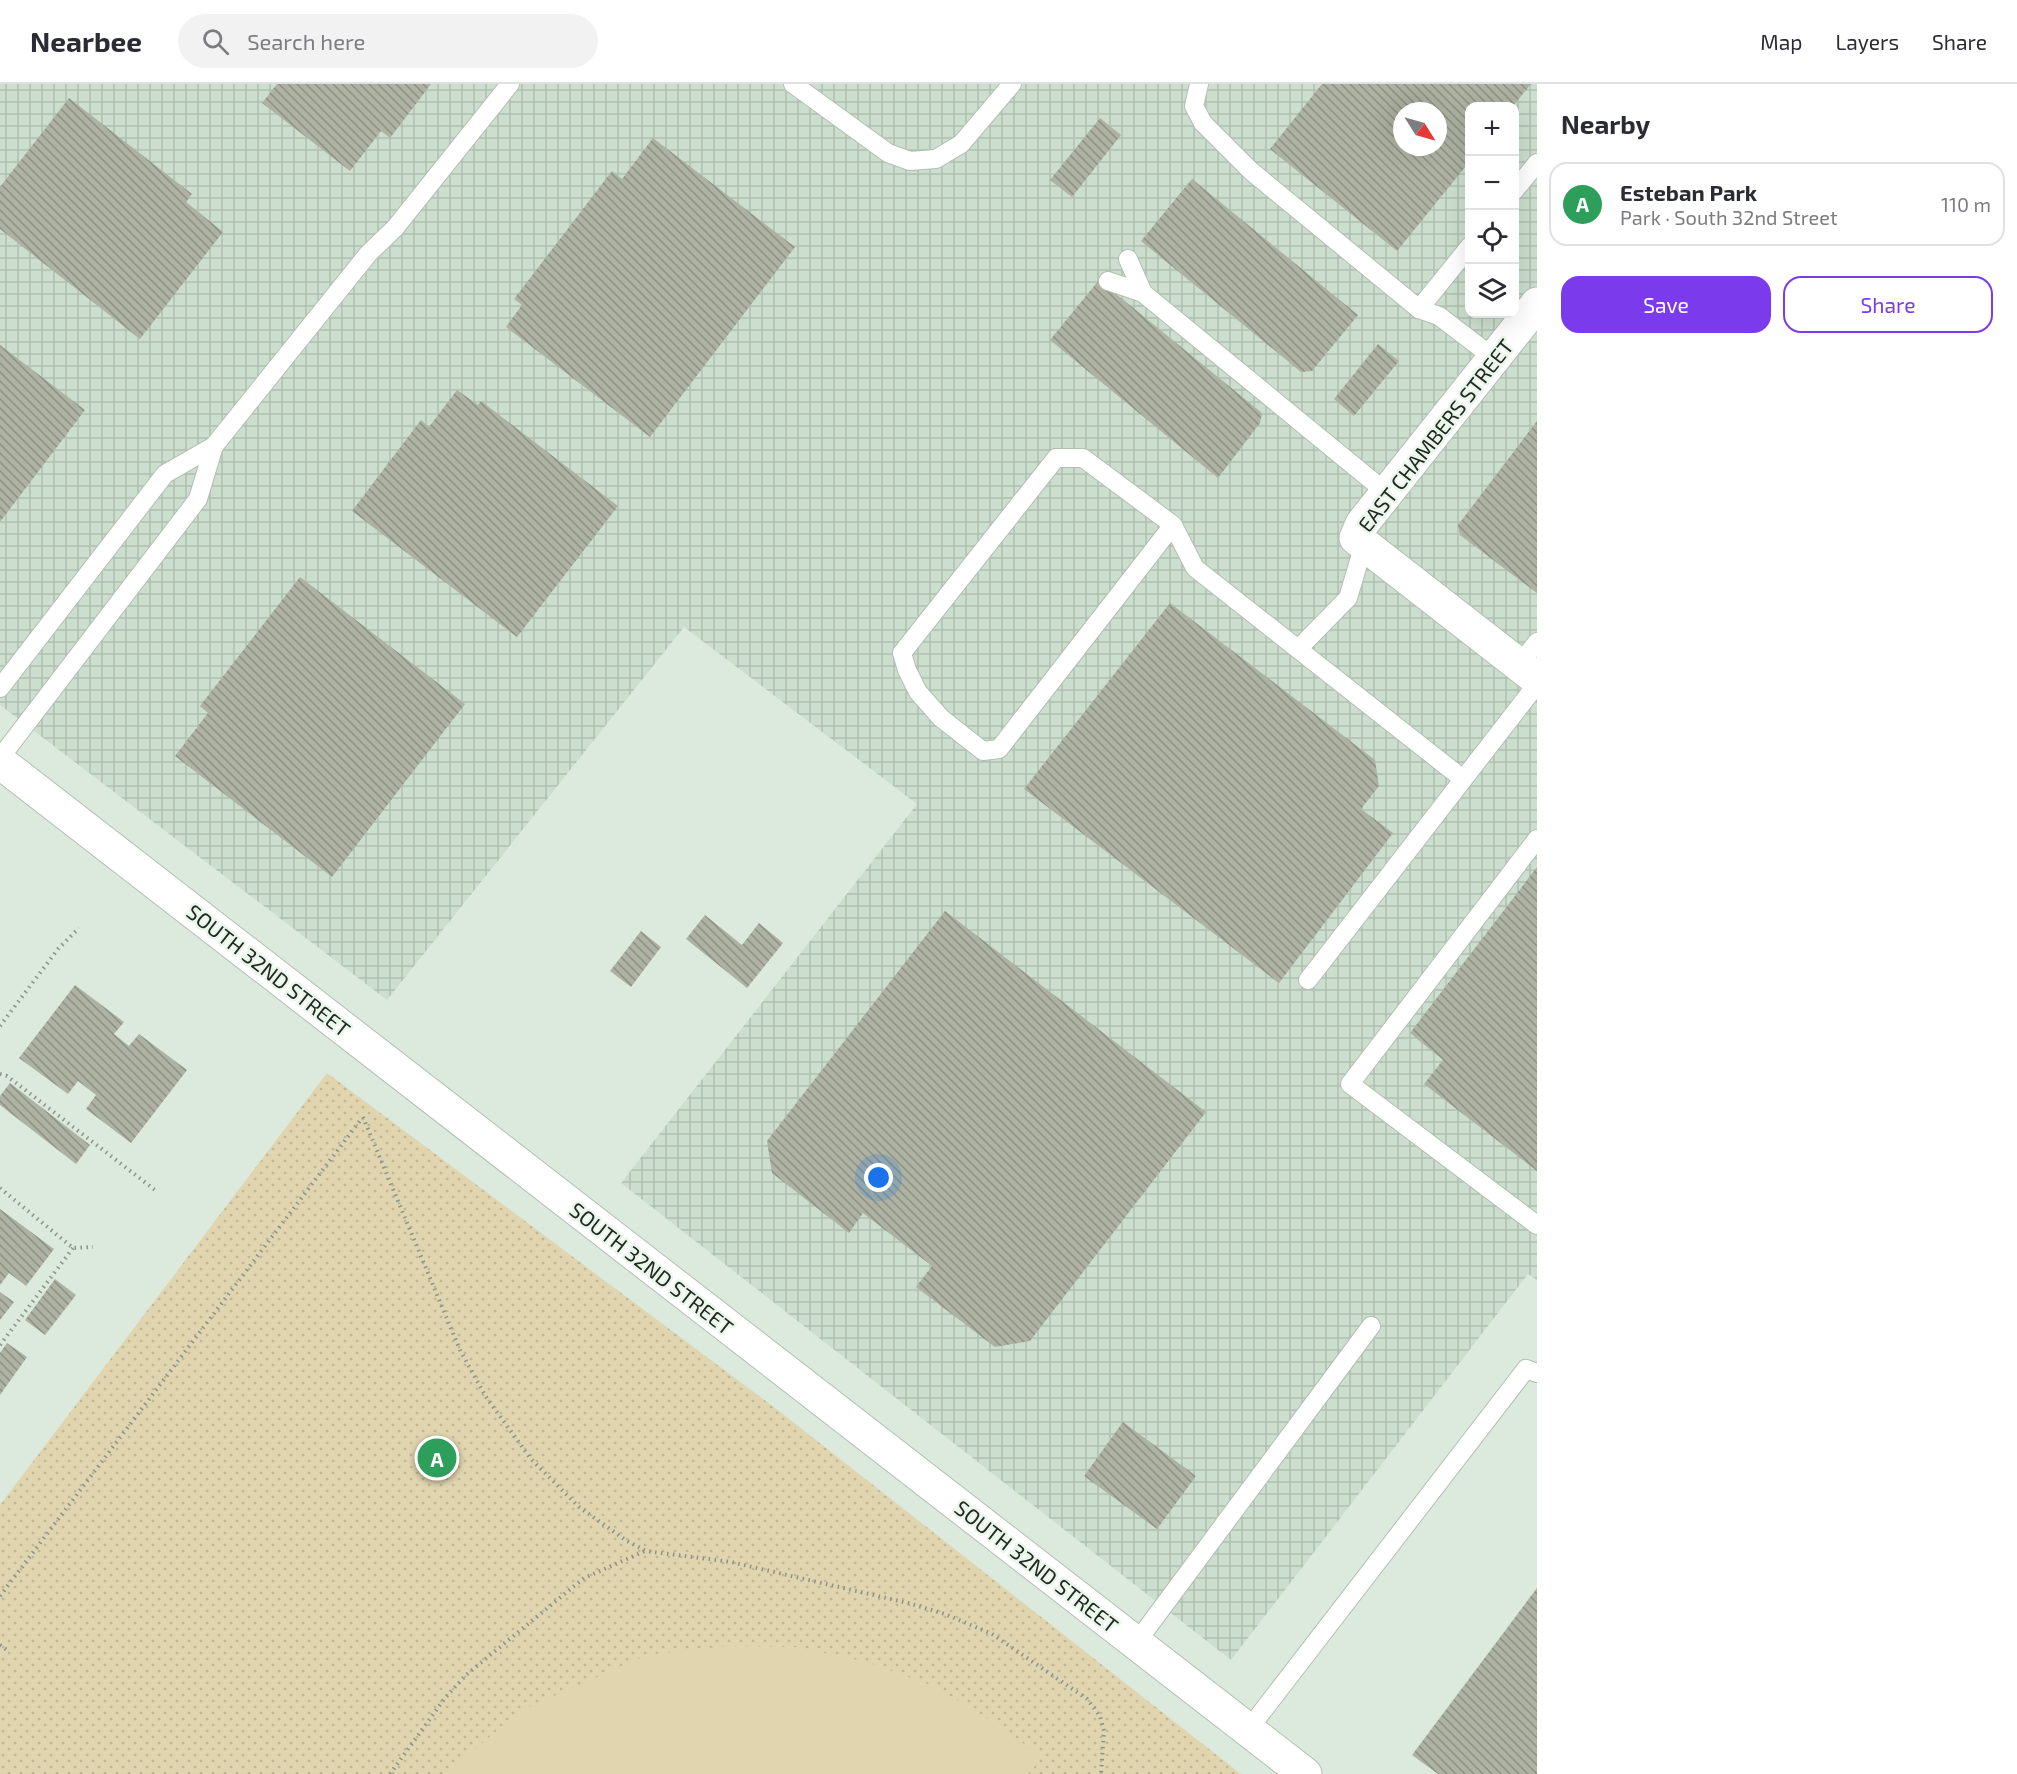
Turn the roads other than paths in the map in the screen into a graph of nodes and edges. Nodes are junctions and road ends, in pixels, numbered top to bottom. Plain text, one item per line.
1 (510, 84) edge
2 (793, 84) edge
3 (1012, 84) edge
4 (1199, 84) edge
5 (1537, 163) edge
6 (1519, 186) edge
7 (1465, 252) edge
8 (1128, 259) dead end
9 (1108, 281) dead end
10 (1143, 293) junction
11 (1537, 304) edge
12 (1419, 309) junction
13 (1494, 358) junction
14 (214, 446) junction
15 (1387, 493) junction
16 (1173, 525) junction
17 (1360, 541) junction
18 (1298, 649) junction
19 (1533, 667) edge
20 (0, 688) edge
21 (0, 760) edge
22 (1464, 779) junction
23 (1537, 839) edge
24 (1308, 980) dead end
25 (1537, 1225) edge
26 (1371, 1326) dead end
27 (1537, 1373) edge
28 (1136, 1643) junction
29 (1248, 1730) junction
30 (1305, 1774) edge

1 - 14 lane
2 - 3 lane
4 - 12 lane
5 - 6 lane
7 - 12 lane
8 - 10 lane
9 - 10 lane
10 - 15 lane
11 - 13 main road, EAST CHAMBERS STREET
12 - 13 lane
13 - 15 main road, EAST CHAMBERS STREET
14 - 20 lane
14 - 21 lane
15 - 17 main road, EAST CHAMBERS STREET
16 - 16 lane
16 - 18 lane
17 - 18 lane
17 - 19 main road
18 - 22 lane
19 - 22 lane
21 - 28 main road, SOUTH 32ND STREET
22 - 24 lane
23 - 25 lane
26 - 28 lane
27 - 29 lane
28 - 29 main road, SOUTH 32ND STREET
29 - 30 main road, SOUTH 32ND STREET

